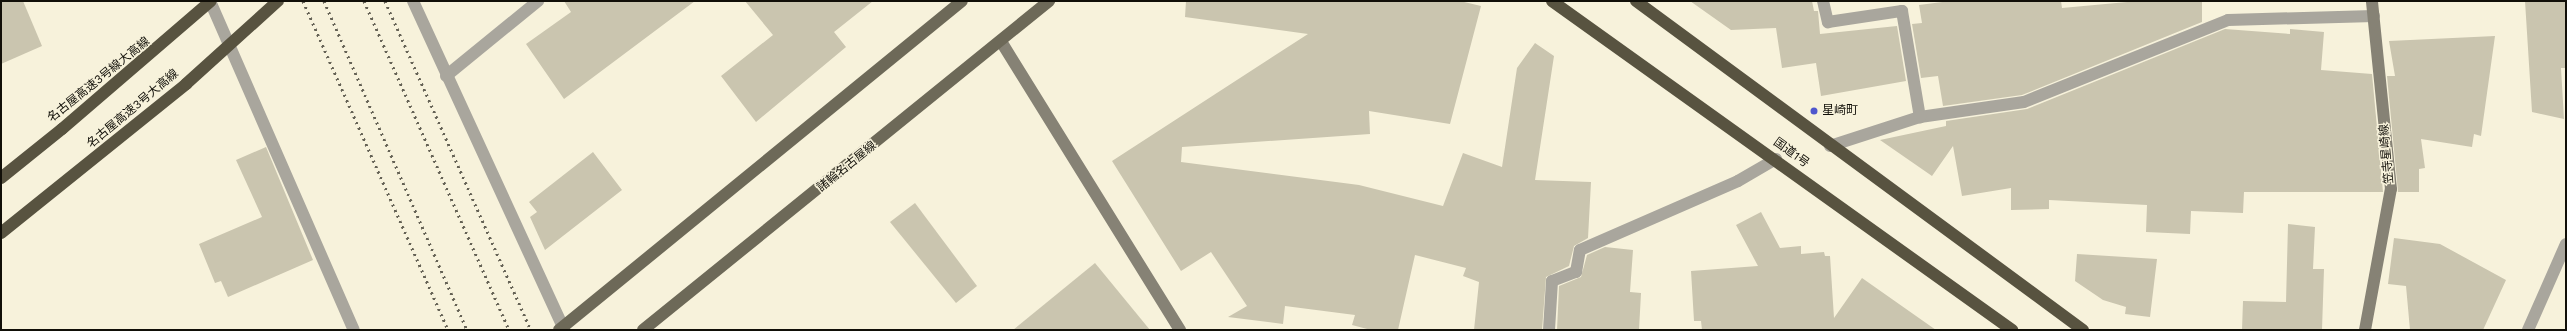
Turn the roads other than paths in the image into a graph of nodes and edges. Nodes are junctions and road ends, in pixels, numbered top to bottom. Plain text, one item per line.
1 (211, 1) edge
2 (278, 1) edge
3 (413, 1) edge
4 (538, 1) edge
5 (962, 1) edge
6 (1049, 1) edge
7 (1552, 1) edge
8 (1636, 1) edge
9 (1823, 1) edge
10 (2372, 1) edge
11 (2374, 16) junction
12 (1002, 42) junction
13 (446, 76) junction
14 (1920, 117) junction
15 (1830, 146) junction
16 (1776, 159) junction
17 (1, 178) edge
18 (1, 233) edge
19 (2566, 244) edge
20 (562, 329) edge
21 (354, 330) edge
22 (643, 330) edge
23 (1180, 330) edge
24 (1549, 330) edge
25 (2012, 330) edge
26 (2083, 330) edge
27 (2365, 330) edge
28 (2528, 330) edge

1 - 17 highway, 名古屋高速3号線大高線, bridge
1 - 21 street
2 - 18 highway, 名古屋高速3号大高線, bridge
3 - 13 street
4 - 13 street
5 - 20 main road
6 - 12 main road, 諸輪名古屋線
7 - 16 highway, 国道1号
8 - 15 highway
9 - 14 street
10 - 11 street, 笠寺星崎線
11 - 14 street
11 - 27 street, 笠寺星崎線
12 - 22 main road, 諸輪名古屋線
12 - 23 street
13 - 20 street
14 - 15 street
15 - 26 highway
16 - 24 street
16 - 25 highway, 国道1号
19 - 28 street

